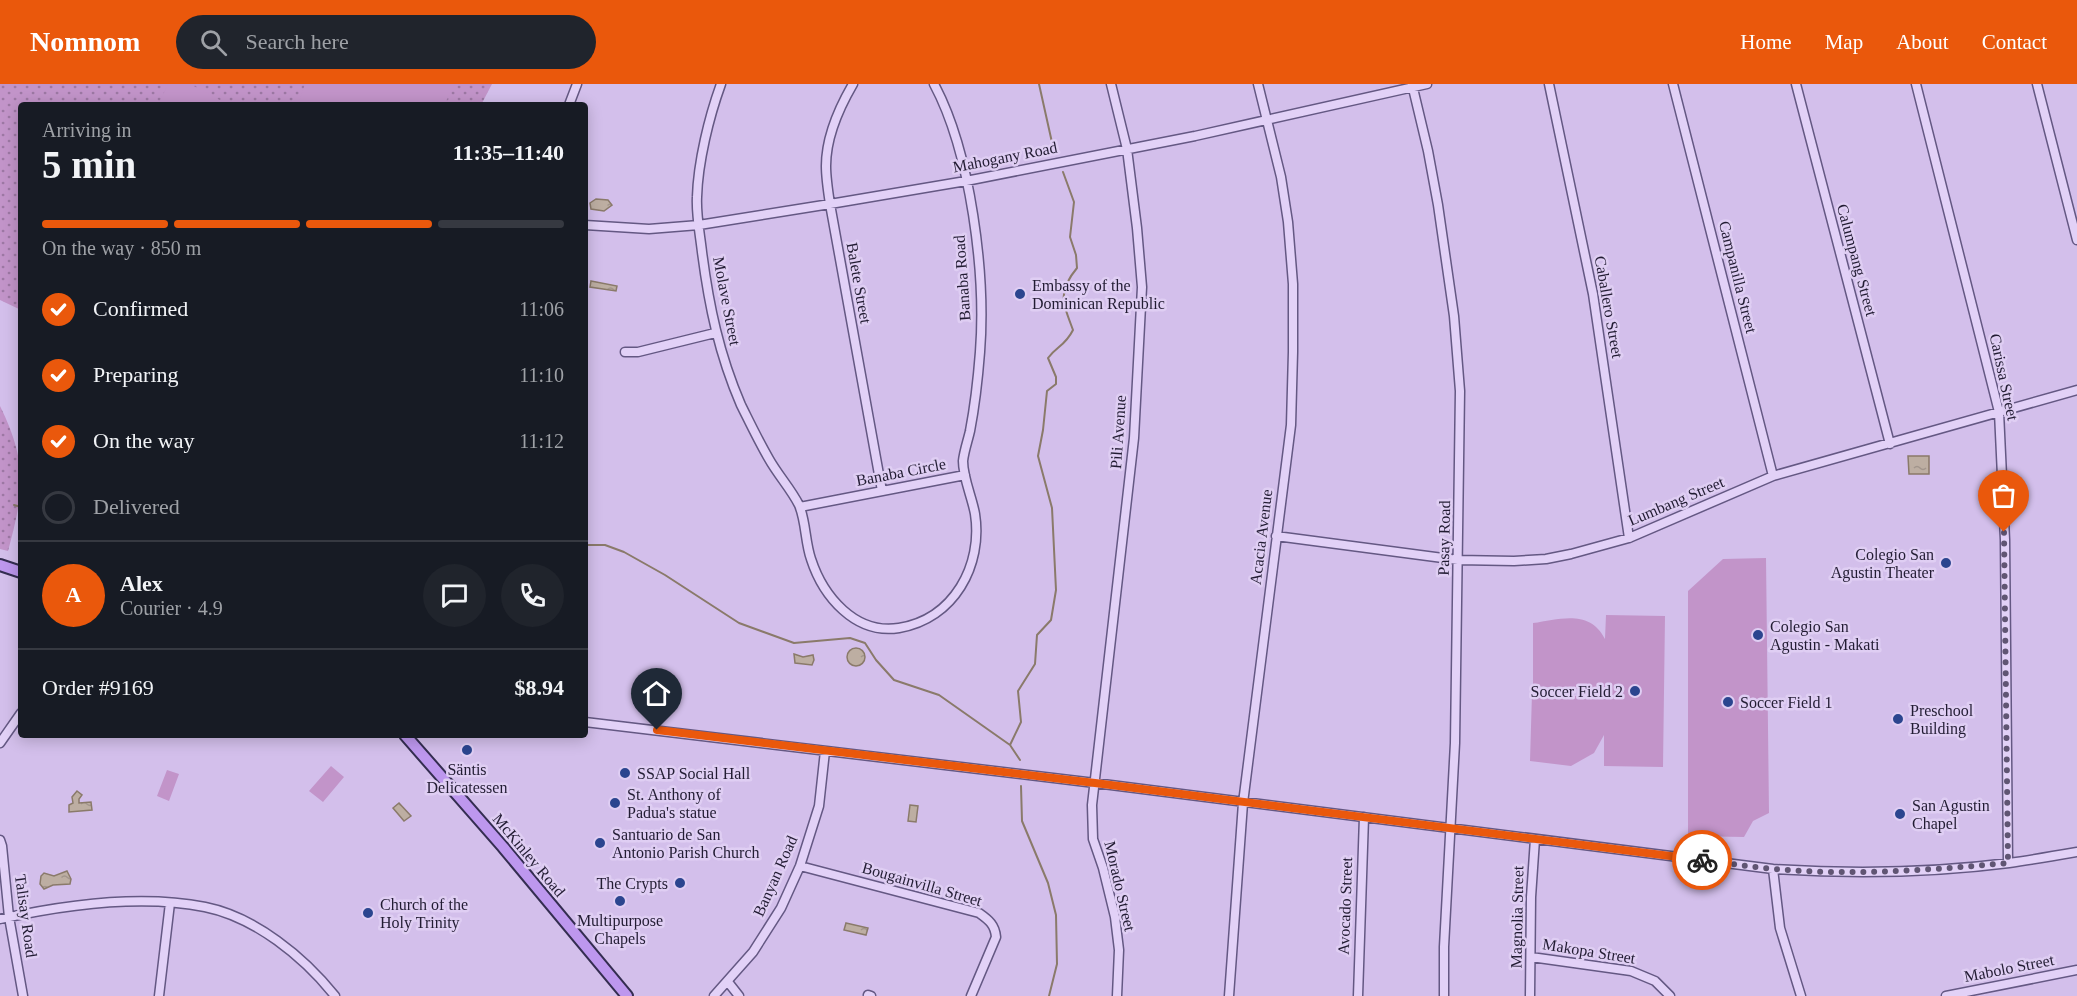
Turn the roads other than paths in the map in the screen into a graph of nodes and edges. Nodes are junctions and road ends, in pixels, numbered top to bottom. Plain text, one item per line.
1 (577, 84) edge
2 (721, 84) edge
3 (853, 84) edge
4 (934, 84) edge
5 (1111, 84) edge
6 (1258, 84) edge
7 (1427, 84) edge
8 (1549, 84) edge
9 (1673, 84) edge
10 (1796, 84) edge
11 (1916, 84) edge
12 (2037, 84) edge
13 (1412, 86) edge
14 (570, 102) edge
15 (1268, 119) junction
16 (1127, 149) junction
17 (966, 180) junction
18 (830, 204) junction
19 (588, 225) edge
20 (699, 225) junction
21 (2077, 240) edge
22 (716, 333) junction
23 (625, 352) dead end
24 (2077, 390) edge
25 (2000, 412) junction
26 (1890, 444) junction
27 (965, 475) junction
28 (1773, 477) junction
29 (882, 491) junction
30 (800, 507) junction
31 (1276, 536) junction
32 (1629, 538) junction
33 (1458, 560) junction
34 (0, 565) edge
35 (18, 571) edge
36 (18, 717) edge
37 (588, 722) edge
38 (408, 738) edge
39 (0, 743) edge
40 (825, 751) junction
41 (1095, 783) junction
42 (1243, 803) junction
43 (1364, 817) junction
44 (1450, 828) junction
45 (1535, 839) junction
46 (0, 840) edge
47 (2077, 852) edge
48 (2008, 863) junction
49 (800, 866) junction
50 (1773, 869) junction
51 (170, 903) junction
52 (5, 918) edge
53 (1531, 957) junction
54 (2077, 970) edge
55 (728, 982) junction
56 (23, 996) edge
57 (159, 996) edge
58 (335, 996) edge
59 (627, 996) edge
60 (714, 996) edge
61 (739, 996) edge
62 (971, 996) edge
63 (1117, 996) edge
64 (1228, 996) edge
65 (1358, 996) edge
66 (1444, 996) edge
67 (1530, 996) edge
68 (1670, 996) edge
69 (1801, 996) edge
70 (1946, 996) edge

1 - 14 street
2 - 20 street, Molave Street
3 - 18 street, Balete Street
4 - 17 street, Banaba Road
5 - 16 street, Pili Avenue
6 - 15 street, Acacia Avenue
7 - 13 street, Mahogany Road
8 - 32 street, Caballero Street
9 - 28 street, Campanilla Street
10 - 26 street, Calumpang Street
11 - 25 street, Carissa Street
12 - 21 street
13 - 15 street, Mahogany Road
13 - 33 street, Pasay Road
15 - 16 street, Mahogany Road
15 - 31 street, Acacia Avenue
16 - 17 street, Mahogany Road
16 - 41 street, Pili Avenue
17 - 18 street, Mahogany Road
17 - 27 street, Banaba Road
18 - 20 street, Mahogany Road
18 - 29 street, Balete Street
19 - 20 street, Mahogany Road
20 - 22 street, Molave Street
22 - 23 street
22 - 30 street, Molave Street
24 - 25 street, Lumbang Street
25 - 26 street, Lumbang Street
25 - 48 street, Carissa Street
26 - 28 street, Lumbang Street
27 - 29 street, Banaba Circle
27 - 30 street, Banaba Circle
28 - 32 street, Lumbang Street
29 - 30 street, Banaba Circle
31 - 33 street, Lumbang Street
31 - 42 street, Acacia Avenue
32 - 33 street, Lumbang Street
33 - 44 street, Pasay Road
34 - 35 main road
36 - 39 street
37 - 40 street
38 - 59 main road, McKinley Road
40 - 41 street
40 - 49 street, Banyan Road
41 - 42 street
41 - 63 street, Morado Street
42 - 43 street
42 - 64 street, Acacia Avenue
43 - 44 street
43 - 65 street, Avocado Street
44 - 45 street
44 - 66 street, Pasay Road
45 - 50 street
45 - 53 street, Magnolia Street
46 - 52 street, Talisay Road
47 - 48 street
48 - 50 street
49 - 55 street, Banyan Road
49 - 62 street, Bougainvilla Street
50 - 69 street
51 - 52 street
51 - 57 street
51 - 58 street
52 - 56 street, Talisay Road
53 - 67 street, Magnolia Street
53 - 68 street, Makopa Street
54 - 70 street, Mabolo Street
55 - 60 street, Banyan Road
55 - 61 street

